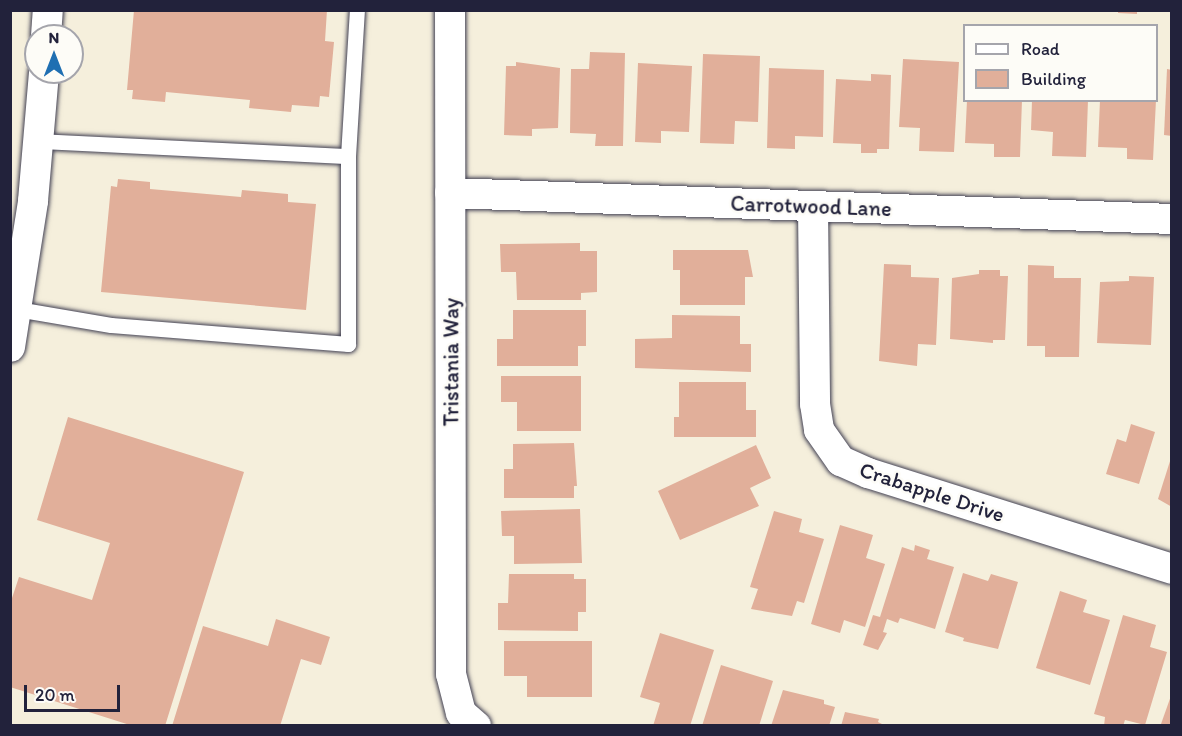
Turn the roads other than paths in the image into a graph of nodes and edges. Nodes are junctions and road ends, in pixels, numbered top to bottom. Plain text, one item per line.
1 (357, 10) edge
2 (450, 10) edge
3 (43, 84) edge
4 (39, 141) junction
5 (348, 156) junction
6 (450, 193) junction
7 (813, 206) junction
8 (1172, 219) edge
9 (17, 261) edge
10 (16, 309) junction
11 (10, 347) edge
12 (1172, 569) edge
13 (468, 719) edge

1 - 5 lane
2 - 6 street, Tristania Way
3 - 4 street
4 - 5 lane
4 - 9 street
5 - 10 lane
6 - 7 street, Carrotwood Lane
6 - 13 street, Tristania Way
7 - 8 street, Carrotwood Lane
7 - 12 street, Crabapple Drive
9 - 10 street
10 - 11 street

